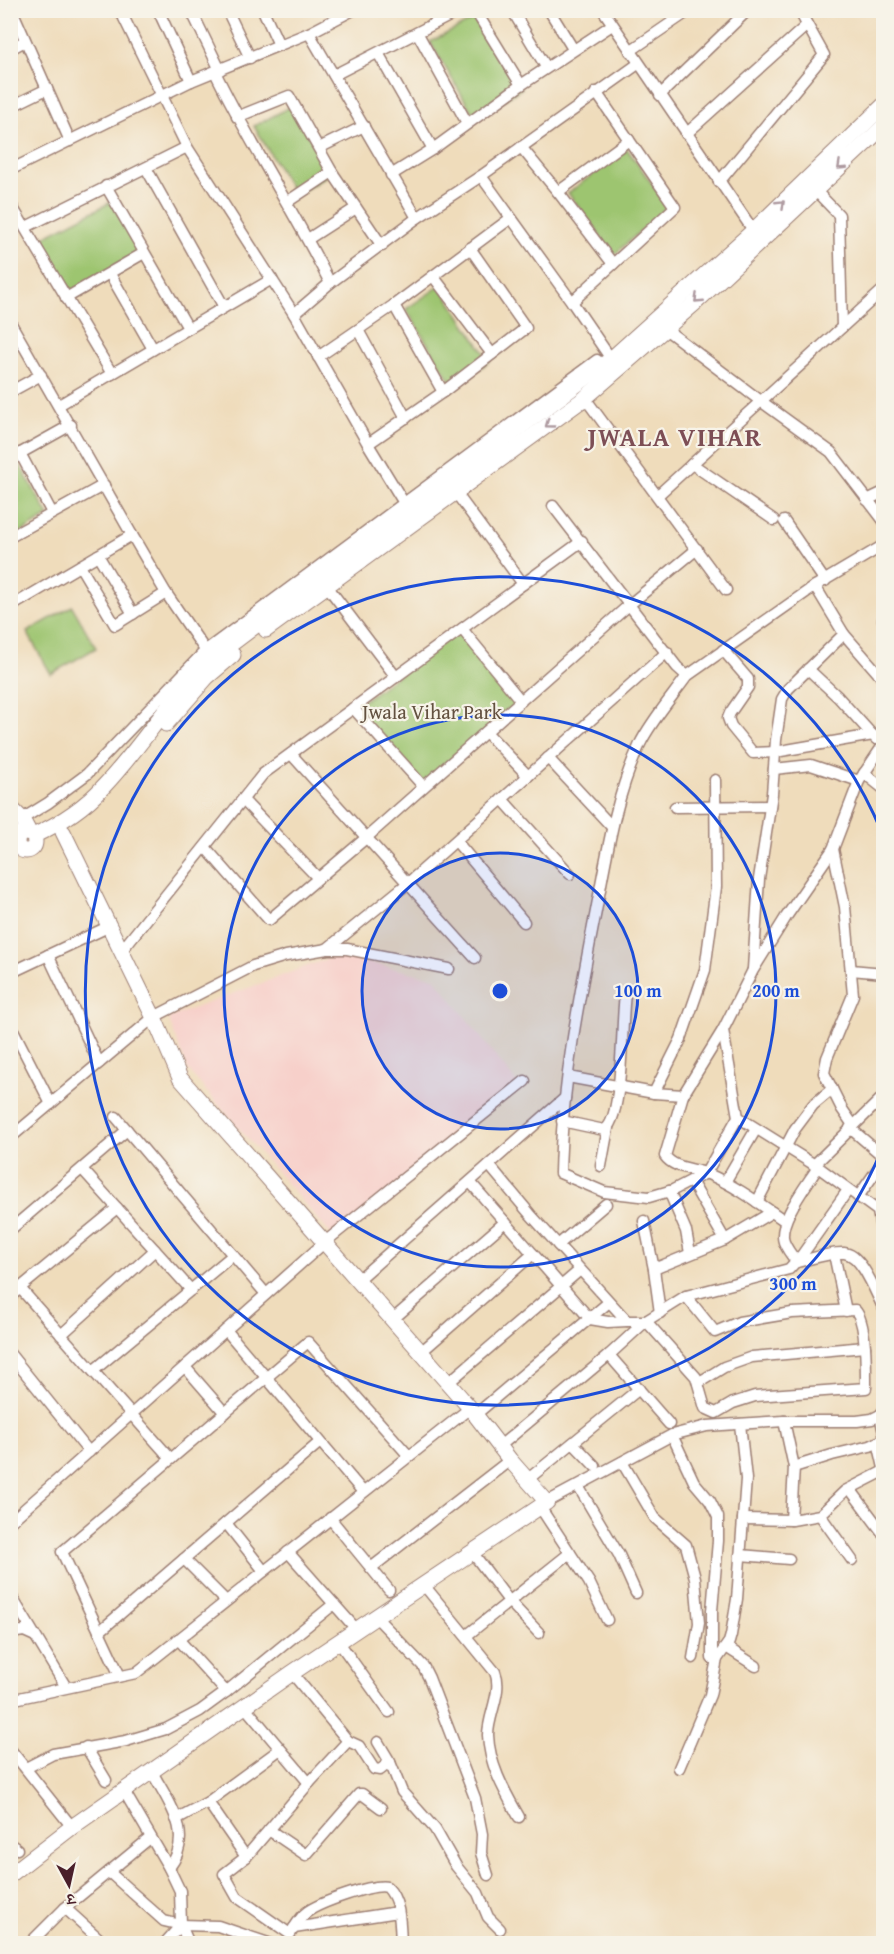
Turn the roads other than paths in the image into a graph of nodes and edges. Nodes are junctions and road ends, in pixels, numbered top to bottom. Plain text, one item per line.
1 (120, 10) edge
2 (158, 10) edge
3 (191, 10) edge
4 (227, 10) edge
5 (262, 10) edge
6 (353, 10) edge
7 (461, 10) edge
8 (475, 10) edge
9 (512, 10) edge
10 (549, 10) edge
11 (603, 10) edge
12 (690, 10) edge
13 (748, 10) edge
14 (799, 10) edge
15 (12, 11) edge
16 (338, 14) edge
17 (612, 25) junction
18 (807, 25) junction
19 (309, 33) junction
20 (418, 34) junction
21 (25, 41) junction
22 (279, 45) junction
23 (10, 49) edge
24 (573, 49) junction
25 (630, 51) junction
26 (378, 53) junction
27 (250, 58) junction
28 (638, 63) junction
29 (546, 67) junction
30 (218, 71) junction
31 (334, 75) junction
32 (191, 81) junction
33 (521, 85) junction
34 (47, 89) junction
35 (596, 92) junction
36 (162, 95) junction
37 (660, 95) junction
38 (884, 105) edge
39 (10, 107) edge
40 (237, 117) junction
41 (467, 123) junction
42 (364, 126) junction
43 (884, 126) edge
44 (686, 134) junction
45 (629, 140) junction
46 (70, 141) junction
47 (187, 147) junction
48 (521, 147) junction
49 (319, 148) junction
50 (433, 149) junction
51 (146, 168) junction
52 (10, 170) edge
53 (332, 172) junction
54 (392, 174) junction
55 (481, 177) junction
56 (719, 182) junction
57 (106, 186) junction
58 (815, 190) junction
59 (558, 192) junction
60 (287, 202) junction
61 (10, 203) edge
62 (356, 208) junction
63 (417, 218) junction
64 (511, 218) junction
65 (26, 227) junction
66 (755, 233) junction
67 (308, 239) junction
68 (382, 246) junction
69 (470, 248) junction
70 (144, 253) junction
71 (613, 264) junction
72 (110, 274) junction
73 (433, 276) junction
74 (272, 279) junction
75 (330, 283) junction
76 (884, 289) edge
77 (66, 298) junction
78 (572, 302) junction
79 (394, 305) junction
80 (224, 307) junction
81 (294, 314) junction
82 (11, 324) edge
83 (660, 325) junction
84 (842, 327) junction
85 (188, 328) junction
86 (358, 330) junction
87 (153, 350) junction
88 (492, 354) junction
89 (609, 356) junction
90 (318, 357) junction
91 (112, 374) junction
92 (41, 375) junction
93 (10, 392) edge
94 (443, 392) junction
95 (585, 398) junction
96 (762, 402) junction
97 (59, 405) junction
98 (406, 418) junction
99 (71, 425) junction
100 (368, 444) junction
101 (15, 456) edge
102 (692, 464) junction
103 (104, 484) junction
104 (884, 492) edge
105 (456, 493) junction
106 (658, 495) junction
107 (867, 500) junction
108 (553, 506) dead end
109 (406, 507) junction
110 (52, 513) junction
111 (884, 521) edge
112 (132, 535) junction
113 (10, 537) edge
114 (582, 541) junction
115 (884, 545) edge
116 (697, 549) junction
117 (98, 555) junction
118 (80, 566) junction
119 (324, 582) junction
120 (820, 583) junction
121 (523, 584) junction
122 (726, 590) dead end
123 (166, 593) junction
124 (629, 605) junction
125 (10, 607) edge
126 (133, 614) junction
127 (462, 629) junction
128 (844, 633) junction
129 (723, 650) junction
130 (667, 652) junction
131 (210, 660) junction
132 (808, 669) junction
133 (682, 671) junction
134 (396, 677) junction
135 (884, 680) edge
136 (521, 701) junction
137 (353, 708) junction
138 (486, 732) junction
139 (873, 735) junction
140 (883, 745) edge
141 (776, 752) junction
142 (291, 754) junction
143 (548, 758) junction
144 (774, 769) junction
145 (528, 776) junction
146 (861, 777) junction
147 (715, 780) dead end
148 (423, 786) junction
149 (884, 789) edge
150 (502, 799) junction
151 (243, 800) junction
152 (770, 806) junction
153 (10, 807) edge
154 (675, 807) dead end
155 (716, 807) junction
156 (609, 825) junction
157 (63, 832) junction
158 (20, 837) edge
159 (366, 838) junction
160 (456, 841) junction
161 (205, 847) junction
162 (833, 849) junction
163 (570, 874) dead end
164 (317, 878) junction
165 (407, 884) junction
166 (524, 922) dead end
167 (110, 926) junction
168 (327, 949) junction
169 (122, 950) junction
170 (48, 955) junction
171 (475, 958) dead end
172 (449, 969) dead end
173 (753, 970) junction
174 (851, 970) junction
175 (10, 973) edge
176 (884, 973) edge
177 (625, 996) dead end
178 (154, 1017) junction
179 (10, 1024) edge
180 (723, 1030) junction
181 (15, 1044) edge
182 (99, 1063) junction
183 (568, 1077) junction
184 (525, 1081) dead end
185 (618, 1087) junction
186 (832, 1089) junction
187 (654, 1093) junction
188 (683, 1095) junction
189 (884, 1096) edge
190 (565, 1098) junction
191 (51, 1104) junction
192 (116, 1117) dead end
193 (738, 1117) junction
194 (562, 1121) junction
195 (851, 1127) junction
196 (608, 1128) junction
197 (756, 1129) junction
198 (127, 1130) junction
199 (10, 1138) edge
200 (785, 1147) junction
201 (884, 1159) edge
202 (489, 1165) junction
203 (601, 1166) dead end
204 (816, 1166) junction
205 (82, 1169) junction
206 (706, 1173) junction
207 (691, 1181) junction
208 (470, 1182) junction
209 (725, 1182) junction
210 (848, 1190) junction
211 (669, 1191) junction
212 (858, 1197) junction
213 (757, 1202) junction
214 (606, 1204) dead end
215 (117, 1208) junction
216 (881, 1208) edge
217 (772, 1212) junction
218 (644, 1221) dead end
219 (785, 1221) junction
220 (505, 1222) junction
221 (10, 1230) edge
222 (725, 1240) junction
223 (325, 1242) junction
224 (558, 1245) junction
225 (884, 1248) edge
226 (155, 1250) junction
227 (690, 1253) junction
228 (532, 1254) junction
229 (834, 1254) junction
230 (233, 1255) junction
231 (794, 1265) junction
232 (654, 1269) junction
233 (580, 1270) junction
234 (358, 1280) junction
235 (560, 1287) junction
236 (20, 1288) junction
237 (191, 1290) junction
238 (266, 1294) junction
239 (686, 1296) junction
240 (10, 1297) edge
241 (609, 1302) junction
242 (884, 1309) edge
243 (846, 1311) junction
244 (660, 1313) junction
245 (590, 1318) junction
246 (392, 1320) junction
247 (627, 1321) junction
248 (646, 1321) junction
249 (226, 1330) junction
250 (61, 1335) junction
251 (865, 1347) junction
252 (420, 1352) junction
253 (10, 1353) edge
254 (609, 1355) junction
255 (184, 1367) junction
256 (93, 1371) junction
257 (266, 1378) junction
258 (448, 1383) junction
259 (698, 1383) junction
260 (639, 1389) junction
261 (472, 1412) junction
262 (882, 1412) edge
263 (225, 1413) junction
264 (132, 1414) junction
265 (784, 1421) junction
266 (740, 1424) junction
267 (670, 1430) junction
268 (882, 1438) edge
269 (320, 1442) junction
270 (573, 1443) junction
271 (500, 1446) junction
272 (89, 1452) junction
273 (409, 1456) junction
274 (171, 1459) junction
275 (510, 1460) junction
276 (622, 1462) junction
277 (595, 1466) dead end
278 (794, 1467) junction
279 (884, 1469) edge
280 (527, 1480) junction
281 (578, 1486) junction
282 (850, 1489) junction
283 (363, 1492) junction
284 (543, 1502) junction
285 (820, 1515) junction
286 (330, 1518) junction
287 (743, 1519) junction
288 (791, 1520) junction
289 (10, 1522) edge
290 (226, 1523) junction
291 (883, 1533) edge
292 (472, 1551) junction
293 (288, 1552) junction
294 (570, 1553) junction
295 (740, 1556) junction
296 (184, 1559) junction
297 (789, 1559) dead end
298 (852, 1560) dead end
299 (371, 1569) junction
300 (264, 1571) junction
301 (423, 1584) junction
302 (389, 1590) dead end
303 (636, 1593) dead end
304 (10, 1594) edge
305 (226, 1601) junction
306 (509, 1601) junction
307 (334, 1604) junction
308 (375, 1616) junction
309 (607, 1620) dead end
310 (352, 1624) junction
311 (99, 1632) junction
312 (10, 1633) edge
313 (539, 1633) dead end
314 (35, 1636) junction
315 (466, 1636) junction
316 (178, 1639) junction
317 (338, 1641) junction
318 (726, 1647) junction
319 (693, 1658) dead end
320 (717, 1659) junction
321 (756, 1666) dead end
322 (292, 1673) junction
323 (120, 1676) junction
324 (66, 1687) junction
325 (226, 1692) junction
326 (10, 1700) edge
327 (245, 1707) junction
328 (389, 1712) dead end
329 (348, 1741) junction
330 (378, 1742) dead end
331 (86, 1747) junction
332 (10, 1749) edge
333 (279, 1750) junction
334 (390, 1762) junction
335 (26, 1768) junction
336 (679, 1768) dead end
337 (152, 1772) junction
338 (106, 1780) dead end
339 (309, 1783) junction
340 (124, 1791) junction
341 (208, 1802) junction
342 (381, 1808) dead end
343 (519, 1817) dead end
344 (176, 1819) junction
345 (67, 1822) junction
346 (269, 1830) junction
347 (150, 1838) junction
348 (246, 1857) junction
349 (169, 1868) junction
350 (109, 1872) junction
351 (10, 1875) edge
352 (488, 1875) dead end
353 (66, 1908) junction
354 (398, 1912) junction
355 (181, 1925) junction
356 (294, 1928) junction
357 (500, 1929) dead end
358 (29, 1944) edge
359 (105, 1944) edge
360 (164, 1944) edge
361 (189, 1944) edge
362 (271, 1944) edge
363 (401, 1944) edge

1 - 36 street
2 - 32 street
3 - 30 street
4 - 27 street
5 - 22 street
6 - 16 street
7 - 20 street
8 - 33 street
9 - 29 street
10 - 24 street
11 - 17 street
12 - 25 street
13 - 37 street
14 - 18 street
15 - 21 street
16 - 19 street
17 - 24 street
17 - 25 street
18 - 44 street
18 - 56 street
19 - 22 street
19 - 31 street
20 - 26 street
20 - 41 street
21 - 23 street
21 - 34 street
22 - 27 street
24 - 29 street
25 - 28 street
26 - 31 street
26 - 50 street
27 - 30 street
28 - 35 street
28 - 37 street
29 - 33 street
30 - 32 street
30 - 40 street
31 - 42 street
32 - 36 street
33 - 41 street
34 - 39 street
34 - 46 street
35 - 45 street
35 - 48 street
36 - 46 street
36 - 47 street
37 - 44 street
66 -> 38 main road
40 - 49 street
40 - 60 street
41 - 50 street
42 - 49 street
42 - 54 street
43 -> 58 main road
44 - 56 street
45 - 59 street
45 - 71 street
46 - 52 street
47 - 51 street
47 - 74 street
48 - 55 street
48 - 59 street
49 - 53 street
50 - 54 street
51 - 57 street
51 - 80 street
53 - 60 street
53 - 62 street
54 - 63 street
55 - 63 street
55 - 64 street
56 - 66 street
57 - 65 street
57 - 70 street
58 - 66 main road
58 - 84 street
59 - 71 street
60 - 67 street
61 - 65 street
62 - 67 street
62 - 68 street
63 - 68 street
64 - 69 street
64 - 78 street
65 - 77 street
66 - 83 main road
66 - 89 street
67 - 75 street
68 - 75 street
69 - 73 street
69 - 88 street
70 - 72 street
70 - 85 street
71 - 78 street
72 - 77 street
72 - 87 street
73 - 79 street
73 - 88 street
74 - 80 street
74 - 81 street
75 - 81 street
76 - 84 street
77 - 91 street
78 - 89 street
79 - 86 street
79 - 94 street
80 - 85 street
81 - 90 street
82 - 92 street
83 - 89 main road
83 - 95 main road
83 - 96 street
84 - 96 street
85 - 87 street
86 - 90 street
86 - 98 street
87 - 91 street
88 - 94 street
89 - 109 main road
90 - 100 street
91 - 97 street
92 - 93 street
92 - 97 street
94 - 98 street
95 -> 105 main road
95 - 106 street
96 - 102 street
96 - 107 street
97 - 99 street
98 - 100 street
99 - 101 street
99 - 103 street
100 - 109 street
101 - 110 street
102 - 106 street
102 - 120 street
103 - 110 street
103 - 112 street
104 - 107 street
105 - 119 main road
105 - 121 street
106 - 116 street
107 - 111 street
108 - 114 street
109 - 119 main road
109 - 131 street
110 - 113 street
112 - 117 street
112 - 123 street
114 - 121 street
114 - 124 street
115 - 120 street
116 - 122 street
116 - 124 street
117 - 118 street
117 - 126 street
118 - 125 street
118 - 126 street
119 - 131 main road
119 - 134 street
120 - 128 street
120 - 129 street
121 - 127 street
123 - 126 street
123 - 131 street
124 - 130 street
124 - 136 street
127 - 134 street
127 - 136 street
128 - 132 street
128 - 135 street
129 - 133 street
129 - 141 street
130 - 133 street
130 - 143 street
131 - 157 main road
131 - 158 street
131 - 158 main road
132 - 139 street
132 - 141 street
133 - 156 street
134 - 137 street
136 - 138 street
137 - 142 street
137 - 148 street
138 - 145 street
138 - 148 street
139 - 140 street
139 - 141 street
140 - 146 street
141 - 144 street
142 - 151 street
142 - 159 street
143 - 145 street
143 - 156 street
144 - 146 street
144 - 152 street
145 - 150 street
146 - 149 street
146 - 162 street
147 - 155 street
148 - 159 street
150 - 160 street
150 - 163 street
151 - 161 street
151 - 164 street
152 - 155 street
152 - 173 street
153 - 158 main road
154 - 155 street
155 - 187 street
156 - 183 street
157 - 158 main road
157 - 167 main road
159 - 164 street
159 - 165 street
160 - 165 street
160 - 166 street
161 - 164 street
161 - 169 street
162 - 173 street
162 - 174 street
165 - 168 street
165 - 171 street
167 - 169 main road
167 - 170 street
168 - 172 street
168 - 178 street
169 - 178 main road
170 - 175 street
170 - 182 street
173 - 180 street
174 - 176 street
174 - 186 street
177 - 185 street
178 - 182 street
178 - 223 main road
179 - 181 street
180 - 188 street
180 - 193 street
181 - 191 street
182 - 191 street
183 - 185 street
183 - 190 street
184 - 223 street
185 - 187 street
185 - 196 street
186 - 195 street
186 - 200 street
187 - 188 street
188 - 206 street
189 - 195 street
190 - 194 street
190 - 202 street
191 - 199 street
192 - 198 street
193 - 197 street
193 - 206 street
194 - 196 street
194 - 211 street
195 - 201 street
195 - 204 street
196 - 203 street
197 - 200 street
197 - 209 street
198 - 205 street
198 - 230 street
200 - 204 street
200 - 213 street
201 - 212 street
202 - 208 street
202 - 224 street
204 - 210 street
204 - 219 street
205 - 215 street
205 - 221 street
206 - 207 street
206 - 209 street
207 - 211 street
207 - 222 street
208 - 220 street
208 - 234 street
209 - 213 street
210 - 212 street
210 - 231 street
211 - 227 street
212 - 216 street
213 - 217 street
214 - 224 street
215 - 226 street
215 - 236 street
216 - 225 street
217 - 219 street
217 - 222 street
218 - 232 street
219 - 231 street
220 - 228 street
220 - 246 street
222 - 227 street
223 - 234 main road
223 - 238 street
224 - 233 street
226 - 237 street
226 - 250 street
227 - 232 street
228 - 235 street
228 - 252 street
229 - 231 street
229 - 242 street
229 - 243 street
230 - 237 street
230 - 238 street
231 - 239 street
232 - 244 street
233 - 235 street
233 - 241 street
234 - 246 main road
235 - 245 street
235 - 258 street
236 - 240 street
236 - 250 street
237 - 256 street
238 - 249 street
239 - 243 street
239 - 244 street
241 - 245 street
241 - 247 street
243 - 251 street
244 - 248 street
245 - 247 street
245 - 261 street
246 - 252 main road
247 - 248 street
248 - 254 street
248 - 259 street
249 - 255 street
249 - 257 street
250 - 256 street
251 - 259 street
251 - 259 street
252 - 258 main road
253 - 272 street
254 - 260 street
254 - 271 street
255 - 263 street
255 - 264 street
256 - 264 street
257 - 263 street
257 - 269 street
257 - 273 street
258 - 261 main road
260 - 267 street
260 - 270 street
261 - 271 main road
261 - 273 street
262 - 265 street
262 - 268 street
263 - 274 street
264 - 272 street
264 - 274 street
265 - 266 street
265 - 278 street
266 - 267 street
266 - 287 street
267 - 276 street
267 - 320 street
268 - 278 street
268 - 279 street
269 - 283 street
269 - 290 street
270 - 277 street
270 - 280 street
271 - 275 main road
272 - 289 street
273 - 283 street
274 - 311 street
275 - 280 main road
275 - 299 street
276 - 281 street
276 - 319 street
278 - 288 street
279 - 282 street
280 - 284 main road
281 - 284 street
281 - 303 street
282 - 285 street
282 - 291 street
283 - 286 street
284 - 292 main road
284 - 294 street
285 - 288 street
285 - 298 street
286 - 293 street
286 - 299 street
287 - 288 street
287 - 295 street
290 - 296 street
290 - 300 street
292 - 301 main road
292 - 306 street
293 - 300 street
293 - 307 street
294 - 306 street
294 - 309 street
295 - 297 street
295 - 318 street
296 - 305 street
296 - 311 street
299 - 302 street
300 - 305 street
301 - 308 main road
301 - 315 street
304 - 314 street
305 - 316 street
306 - 313 street
306 - 315 street
307 - 310 street
307 - 325 street
308 - 310 main road
308 - 352 street
310 - 317 main road
311 - 323 street
312 - 314 street
314 - 324 street
315 - 343 street
316 - 323 street
316 - 325 street
317 - 322 main road
317 - 328 street
318 - 320 street
318 - 321 street
320 - 336 street
322 - 327 main road
322 - 329 street
323 - 324 street
324 - 326 street
325 - 331 street
327 - 333 street
327 - 337 main road
329 - 334 street
329 - 339 street
330 - 334 street
331 - 335 street
331 - 338 street
332 - 335 street
333 - 339 street
333 - 341 street
334 - 357 street
335 - 345 street
337 - 340 main road
337 - 344 street
339 - 346 street
340 - 345 main road
340 - 347 street
341 - 344 street
341 - 348 street
342 - 346 street
344 - 349 street
345 - 351 main road
346 - 348 street
347 - 349 street
347 - 350 street
348 - 356 street
349 - 355 street
350 - 353 street
350 - 355 street
353 - 358 street
353 - 359 street
354 - 356 street
354 - 356 street
354 - 363 street
355 - 360 street
355 - 361 street
355 - 362 street

